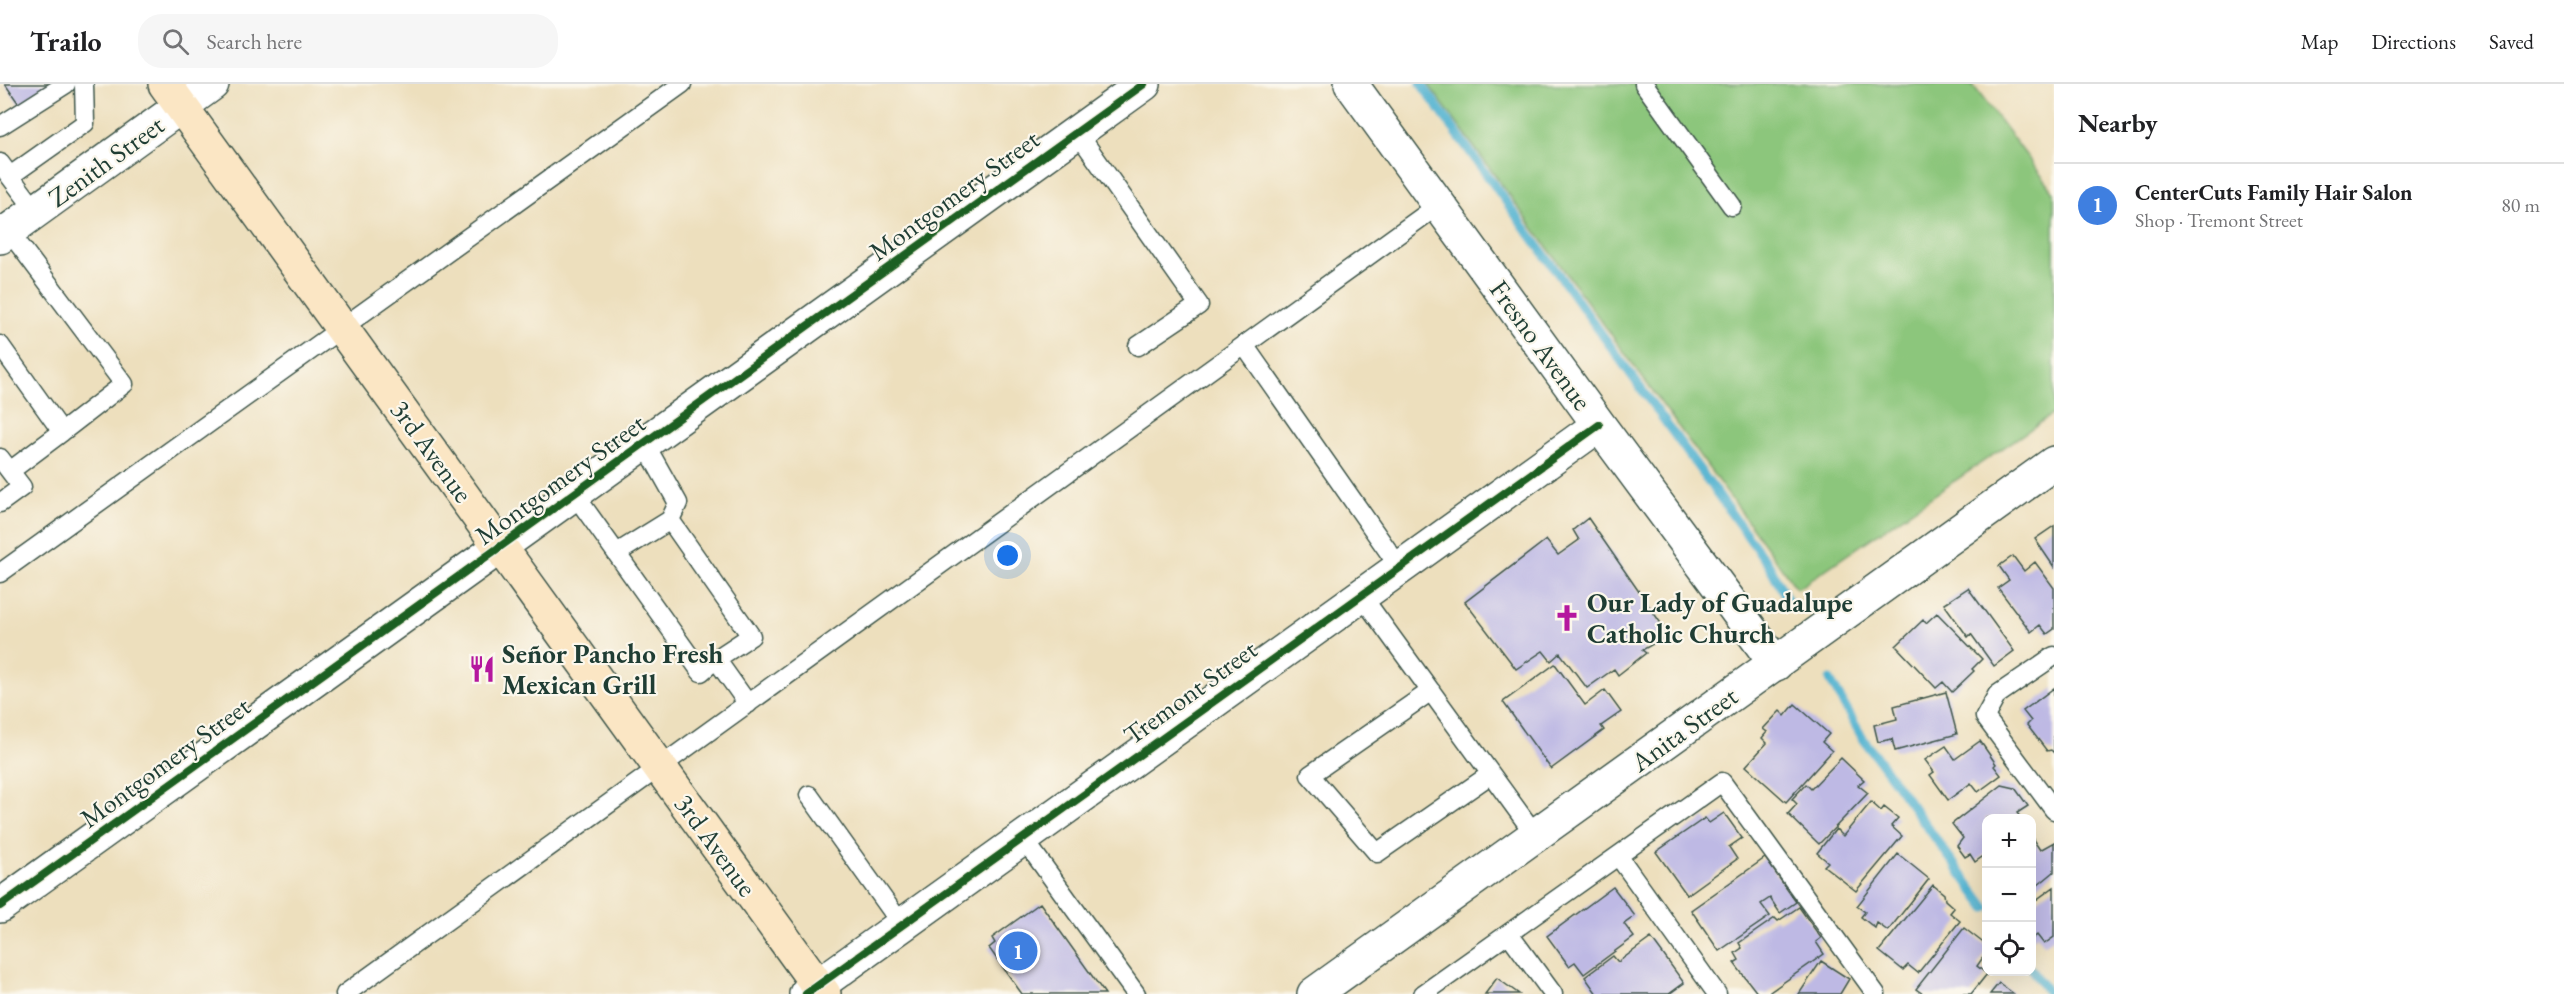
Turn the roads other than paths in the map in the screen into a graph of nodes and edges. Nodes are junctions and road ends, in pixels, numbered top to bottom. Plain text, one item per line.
1 (66, 84) edge
2 (84, 84) edge
3 (212, 84) edge
4 (682, 84) edge
5 (1144, 84) edge
6 (1351, 84) edge
7 (1644, 84) edge
8 (173, 95) edge
9 (0, 126) edge
10 (1077, 132) junction
11 (5, 170) edge
12 (1440, 204) junction
13 (1732, 206) dead end
14 (36, 211) junction
15 (4, 234) edge
16 (341, 327) junction
17 (0, 345) edge
18 (1244, 345) junction
19 (1138, 346) dead end
20 (1599, 425) junction
21 (62, 432) junction
22 (645, 444) junction
23 (2054, 463) edge
24 (5, 464) edge
25 (575, 495) junction
26 (0, 503) edge
27 (670, 520) junction
28 (501, 548) junction
29 (617, 553) junction
30 (1400, 568) junction
31 (0, 573) edge
32 (1361, 595) junction
33 (2054, 656) edge
34 (716, 659) junction
35 (1776, 664) junction
36 (1431, 691) junction
37 (748, 704) junction
38 (660, 767) junction
39 (1491, 774) junction
40 (809, 795) dead end
41 (2054, 810) edge
42 (1536, 836) junction
43 (1023, 838) junction
44 (1619, 856) junction
45 (0, 906) edge
46 (902, 925) junction
47 (1509, 934) junction
48 (816, 991) edge
49 (345, 994) edge
50 (1136, 994) edge
51 (1314, 994) edge
52 (1423, 994) edge
53 (1553, 994) edge
54 (1717, 994) edge
55 (1876, 994) edge

1 - 9 lane
2 - 11 lane
3 - 8 street, Zenith Street
4 - 16 lane
5 - 10 street, Montgomery Street
6 - 12 street, Fresno Avenue
7 - 13 lane
8 - 14 street, Zenith Street
8 - 16 main road, 3rd Avenue
10 - 19 lane
10 - 22 street, Montgomery Street
11 - 14 lane
12 - 18 lane
12 - 20 street, Fresno Avenue
14 - 15 street, Zenith Street
15 - 21 lane
16 - 28 main road, 3rd Avenue
16 - 31 lane
17 - 21 lane
18 - 30 lane
18 - 37 lane
20 - 30 street, Tremont Street
20 - 35 street, Fresno Avenue
21 - 24 lane
22 - 25 street, Montgomery Street
22 - 27 lane
23 - 35 street, Anita Street
24 - 26 lane
25 - 28 street, Montgomery Street
25 - 29 lane
27 - 29 lane
27 - 34 lane
28 - 38 main road, 3rd Avenue
28 - 45 street, Montgomery Street
29 - 34 lane
30 - 32 street, Tremont Street
32 - 36 lane
32 - 43 street, Tremont Street
33 - 41 lane
34 - 37 lane
35 - 42 street, Anita Street
36 - 39 lane
36 - 39 lane
37 - 38 lane
38 - 48 main road, 3rd Avenue
38 - 49 lane
39 - 42 lane
40 - 46 lane
42 - 51 street, Anita Street
43 - 46 street, Tremont Street
43 - 50 lane
44 - 47 lane
44 - 54 lane
44 - 55 lane
46 - 48 street, Tremont Street
47 - 52 lane
47 - 53 lane

